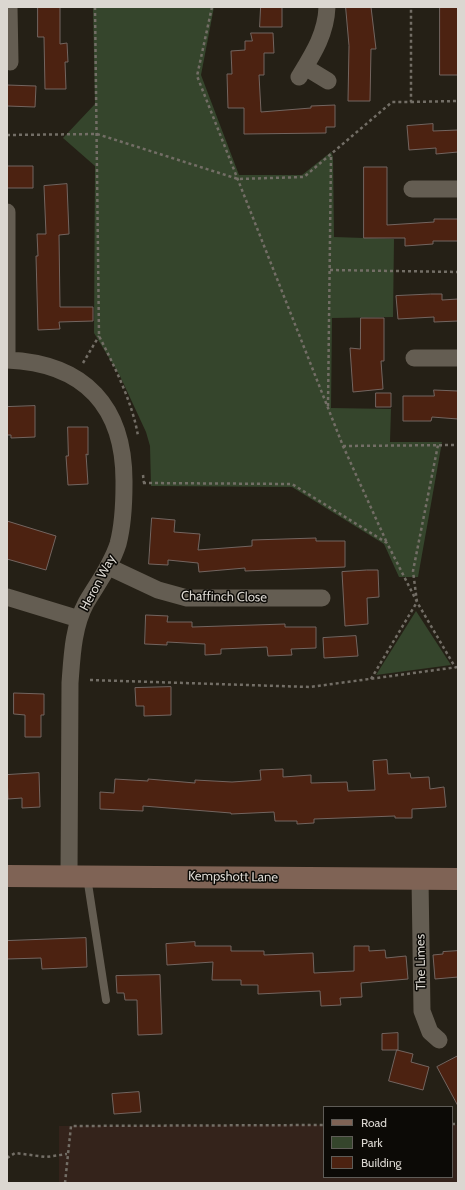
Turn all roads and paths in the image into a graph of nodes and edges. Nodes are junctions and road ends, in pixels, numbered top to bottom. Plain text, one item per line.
1 (9, 7) edge
2 (95, 7) edge
3 (212, 7) edge
4 (327, 7) edge
5 (411, 7) edge
6 (10, 62) dead end
7 (328, 81) dead end
8 (458, 101) edge
9 (411, 102) junction
10 (97, 134) junction
11 (7, 135) edge
12 (331, 156) junction
13 (238, 179) junction
14 (412, 189) dead end
15 (458, 189) edge
16 (7, 212) edge
17 (330, 270) junction
18 (458, 272) edge
19 (99, 336) junction
20 (414, 358) dead end
21 (458, 358) edge
22 (7, 360) edge
23 (74, 377) junction
24 (328, 409) junction
25 (138, 440) dead end
26 (438, 445) junction
27 (458, 445) edge
28 (343, 446) junction
29 (142, 468) dead end
30 (144, 482) junction
31 (124, 483) junction
32 (387, 543) junction
33 (109, 567) junction
34 (7, 597) edge
35 (322, 598) dead end
36 (417, 602) junction
37 (79, 620) junction
38 (457, 667) edge
39 (371, 679) junction
40 (90, 680) dead end
41 (7, 876) edge
42 (78, 876) junction
43 (420, 879) junction
44 (458, 879) edge
45 (106, 1000) dead end
46 (439, 1040) dead end
47 (323, 1125) edge
48 (67, 1154) junction
49 (7, 1158) edge
50 (66, 1183) edge

1 - 6 street
2 - 10 path
3 - 13 path
4 - 7 street
5 - 9 path
8 - 9 path
9 - 12 path
10 - 11 path
10 - 13 path
10 - 19 path
12 - 13 path
12 - 17 path
13 - 24 path
14 - 15 street
16 - 22 street
17 - 18 path
17 - 24 path
19 - 23 path
19 - 25 path
20 - 21 street
22 - 23 street, Heron Way
23 - 31 street, Heron Way
24 - 28 path
26 - 27 path
26 - 28 path
26 - 36 path
28 - 32 path
29 - 30 path
30 - 31 path
30 - 32 path
31 - 33 street, Heron Way
32 - 36 path
33 - 35 street, Chaffinch Close
33 - 37 street, Heron Way
34 - 37 street
36 - 38 path
36 - 39 path
37 - 42 street, Heron Way
38 - 39 path
39 - 40 path
41 - 42 street, Kempshott Lane
42 - 43 street, Kempshott Lane
42 - 45 lane
43 - 44 street, Kempshott Lane
43 - 46 street, The Limes
47 - 48 path
48 - 49 path
48 - 50 path

